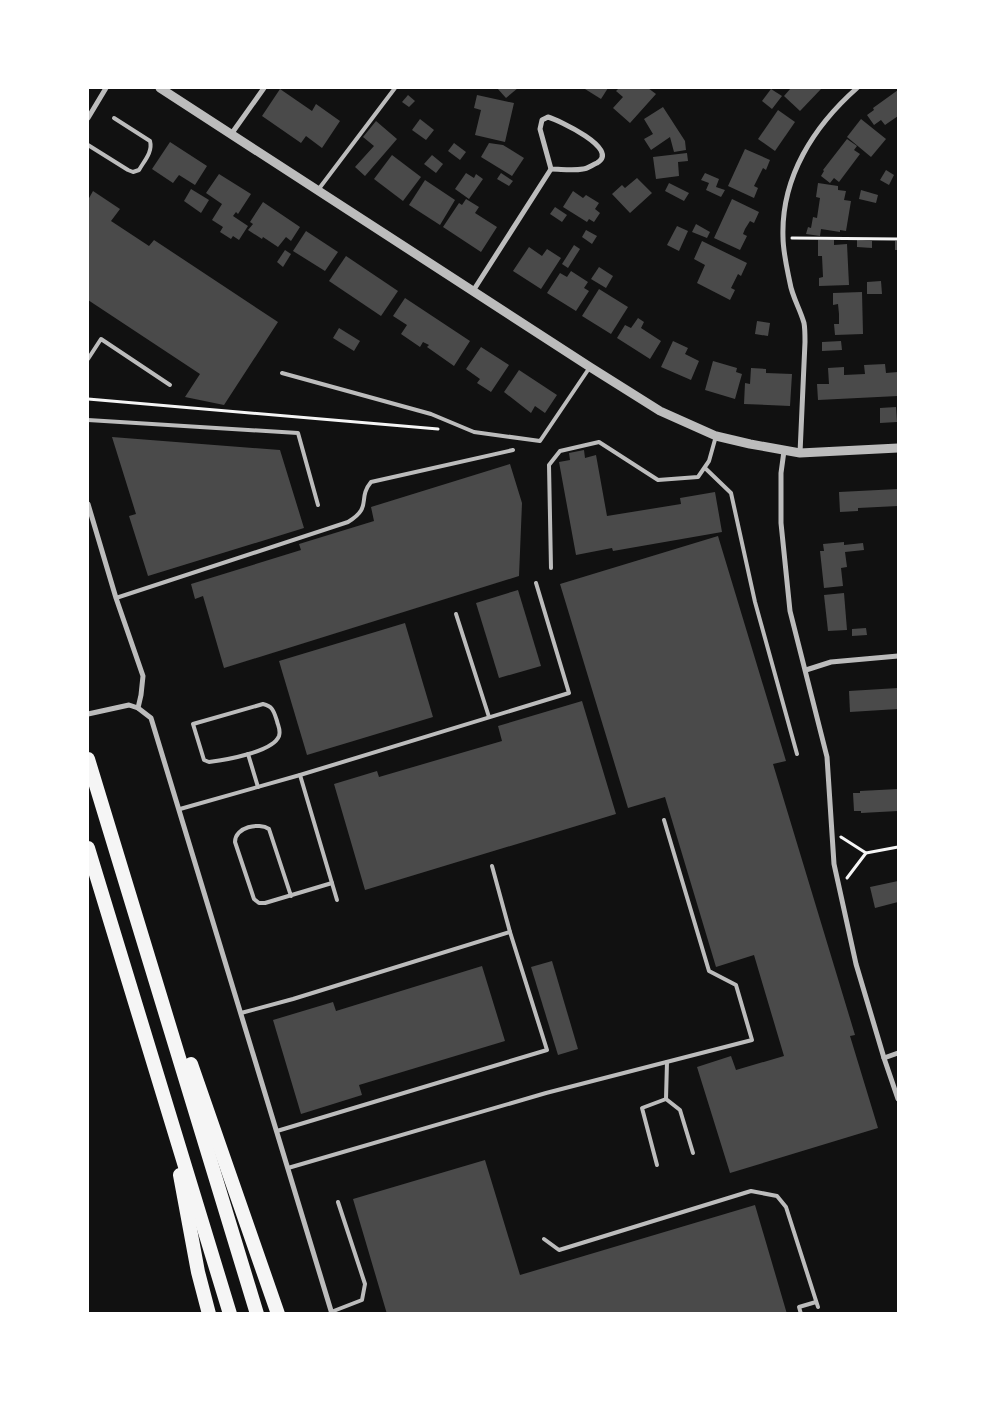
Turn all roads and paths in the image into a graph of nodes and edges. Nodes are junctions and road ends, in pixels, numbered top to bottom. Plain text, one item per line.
1 (106, 88) edge
2 (160, 88) edge
3 (264, 88) edge
4 (395, 88) edge
5 (857, 88) edge
6 (88, 118) edge
7 (114, 118) dead end
8 (232, 133) junction
9 (88, 145) edge
10 (551, 169) junction
11 (318, 190) junction
12 (783, 238) junction
13 (898, 239) edge
14 (473, 291) junction
15 (88, 359) edge
16 (590, 367) junction
17 (282, 373) dead end
18 (170, 385) dead end
19 (88, 399) edge
20 (88, 420) edge
21 (444, 429) dead end
22 (716, 436) junction
23 (898, 448) edge
24 (513, 450) dead end
25 (784, 451) junction
26 (800, 452) junction
27 (705, 468) junction
28 (88, 504) edge
29 (318, 505) dead end
30 (550, 568) dead end
31 (536, 583) dead end
32 (116, 598) junction
33 (456, 614) dead end
34 (898, 656) edge
35 (806, 670) junction
36 (138, 708) junction
37 (88, 714) edge
38 (489, 717) junction
39 (248, 754) junction
40 (797, 754) dead end
41 (88, 759) edge
42 (300, 775) junction
43 (258, 787) junction
44 (180, 809) junction
45 (664, 820) dead end
46 (832, 832) junction
47 (898, 847) edge
48 (88, 848) edge
49 (866, 853) junction
50 (492, 866) dead end
51 (126, 882) junction
52 (332, 883) junction
53 (839, 887) junction
54 (290, 896) junction
55 (337, 900) dead end
56 (510, 932) junction
57 (240, 1013) junction
58 (898, 1053) edge
59 (884, 1058) junction
60 (666, 1062) junction
61 (666, 1099) junction
62 (898, 1099) edge
63 (166, 1105) junction
64 (277, 1131) junction
65 (693, 1153) dead end
66 (658, 1165) dead end
67 (288, 1168) junction
68 (338, 1202) dead end
69 (544, 1239) dead end
70 (816, 1302) junction
71 (818, 1307) dead end
72 (332, 1312) edge
73 (209, 1314) edge
74 (230, 1314) edge
75 (257, 1314) edge
76 (278, 1314) edge
77 (801, 1314) edge

1 - 6 street
2 - 8 street
3 - 8 street
4 - 11 lane
5 - 12 street
7 - 9 lane
8 - 11 street
10 - 10 street
10 - 14 street
11 - 14 street
12 - 13 path
12 - 26 street
14 - 16 street
15 - 18 lane
16 - 17 lane
16 - 22 street
19 - 21 path
20 - 29 lane
22 - 25 street
22 - 27 lane
23 - 26 street
24 - 32 lane
25 - 26 street
25 - 35 street
27 - 30 lane
27 - 40 lane
28 - 32 street
31 - 38 lane
32 - 36 street
33 - 38 lane
34 - 35 street
35 - 46 street
36 - 37 street
36 - 44 street
38 - 42 lane
39 - 39 lane
39 - 43 lane
41 - 51 highway
42 - 43 lane
42 - 52 lane
43 - 44 lane
44 - 57 street
45 - 60 lane
46 - 49 path
46 - 53 street
47 - 49 path
48 - 63 highway
49 - 53 path
50 - 56 lane
51 - 75 highway
51 - 76 highway
52 - 54 lane
52 - 55 lane
53 - 59 street
54 - 54 lane
56 - 57 lane
56 - 64 lane
57 - 64 street
58 - 59 street
59 - 62 street
60 - 61 lane
60 - 67 lane
61 - 65 lane
61 - 66 lane
63 - 73 highway
63 - 74 highway
64 - 67 street
67 - 72 street
68 - 72 lane
69 - 70 lane
70 - 71 lane
70 - 77 lane

